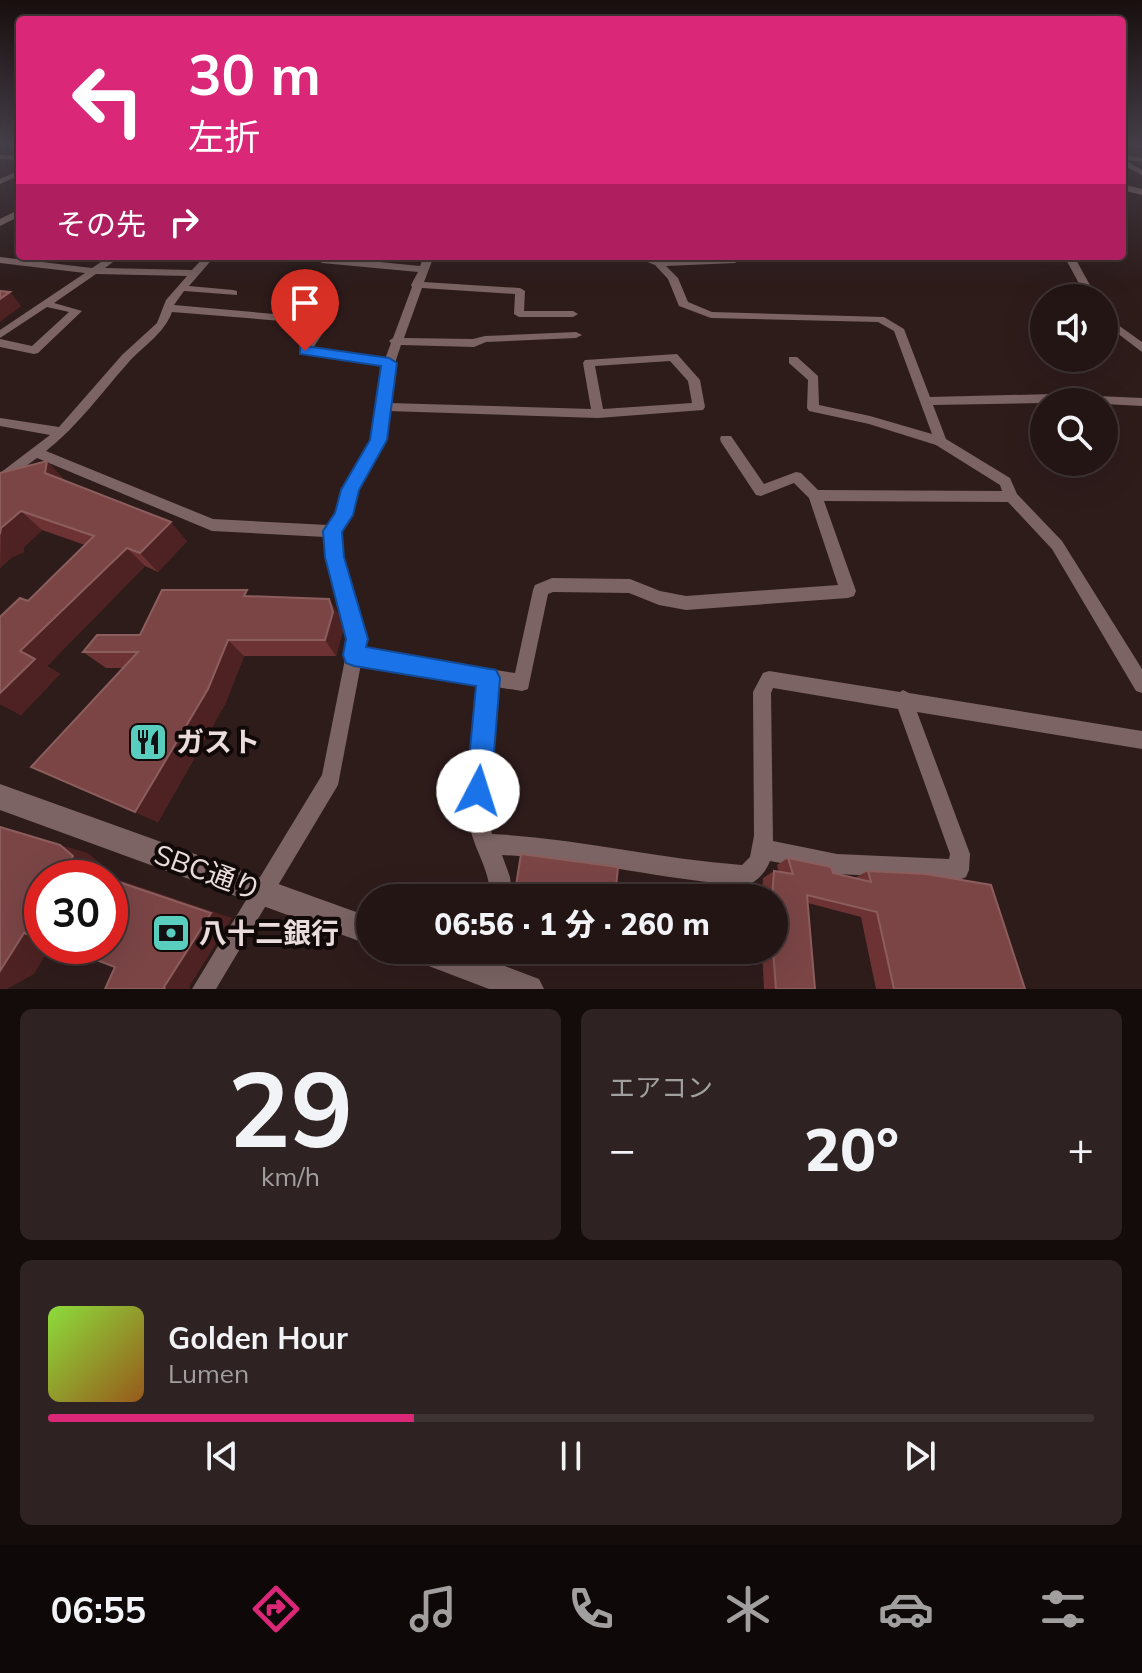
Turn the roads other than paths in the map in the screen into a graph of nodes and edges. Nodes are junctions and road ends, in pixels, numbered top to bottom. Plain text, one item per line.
1 (0, 260) edge
2 (21, 260) edge
3 (110, 260) edge
4 (207, 260) edge
5 (322, 260) edge
6 (427, 260) edge
7 (649, 260) edge
8 (735, 260) dead end
9 (1071, 260) edge
10 (17, 263) junction
11 (658, 263) junction
12 (422, 269) junction
13 (95, 271) junction
14 (197, 273) junction
15 (1084, 284) edge
16 (416, 285) junction
17 (183, 288) junction
18 (233, 293) dead end
19 (46, 304) junction
20 (168, 308) junction
21 (573, 314) dead end
22 (1118, 329) edge
23 (0, 335) edge
24 (576, 335) dead end
25 (395, 341) junction
26 (0, 343) edge
27 (1142, 348) edge
28 (793, 360) dead end
29 (389, 363) junction
30 (927, 401) junction
31 (1142, 402) edge
32 (385, 407) junction
33 (598, 414) junction
34 (0, 422) edge
35 (62, 432) junction
36 (726, 439) dead end
37 (941, 442) junction
38 (38, 453) junction
39 (0, 480) edge
40 (815, 495) junction
41 (1012, 497) junction
42 (332, 531) junction
43 (354, 655) junction
44 (488, 678) junction
45 (1142, 685) edge
46 (903, 699) junction
47 (1142, 740) edge
48 (0, 797) edge
49 (488, 844) junction
50 (762, 849) junction
51 (499, 884) edge
52 (263, 892) junction
53 (356, 926) edge
54 (495, 964) edge
55 (203, 989) edge
56 (529, 989) edge

1 - 10 street
2 - 10 street
3 - 13 street
4 - 14 street
5 - 12 street
6 - 12 street
7 - 11 street
8 - 11 street
9 - 15 street
10 - 13 street
11 - 30 street
12 - 16 street
13 - 14 street
13 - 19 street
14 - 17 street
16 - 21 street
16 - 25 street
17 - 18 street
17 - 20 street
19 - 23 street
19 - 26 street
20 - 29 street
20 - 35 street
22 - 27 street
24 - 25 street
25 - 29 street
28 - 37 street
29 - 32 street
30 - 31 street
30 - 37 street
32 - 33 street
32 - 42 street
33 - 33 street
34 - 35 street
35 - 38 street
36 - 40 street
37 - 41 street
38 - 39 street
38 - 42 street
40 - 41 street
40 - 44 street
41 - 45 street
42 - 43 street
43 - 44 street
43 - 52 street
44 - 49 street
46 - 47 street
46 - 50 street
46 - 50 street
48 - 52 street, SBC通り
49 - 50 street
49 - 51 street
52 - 53 street, SBC通り
52 - 55 street
54 - 56 street

